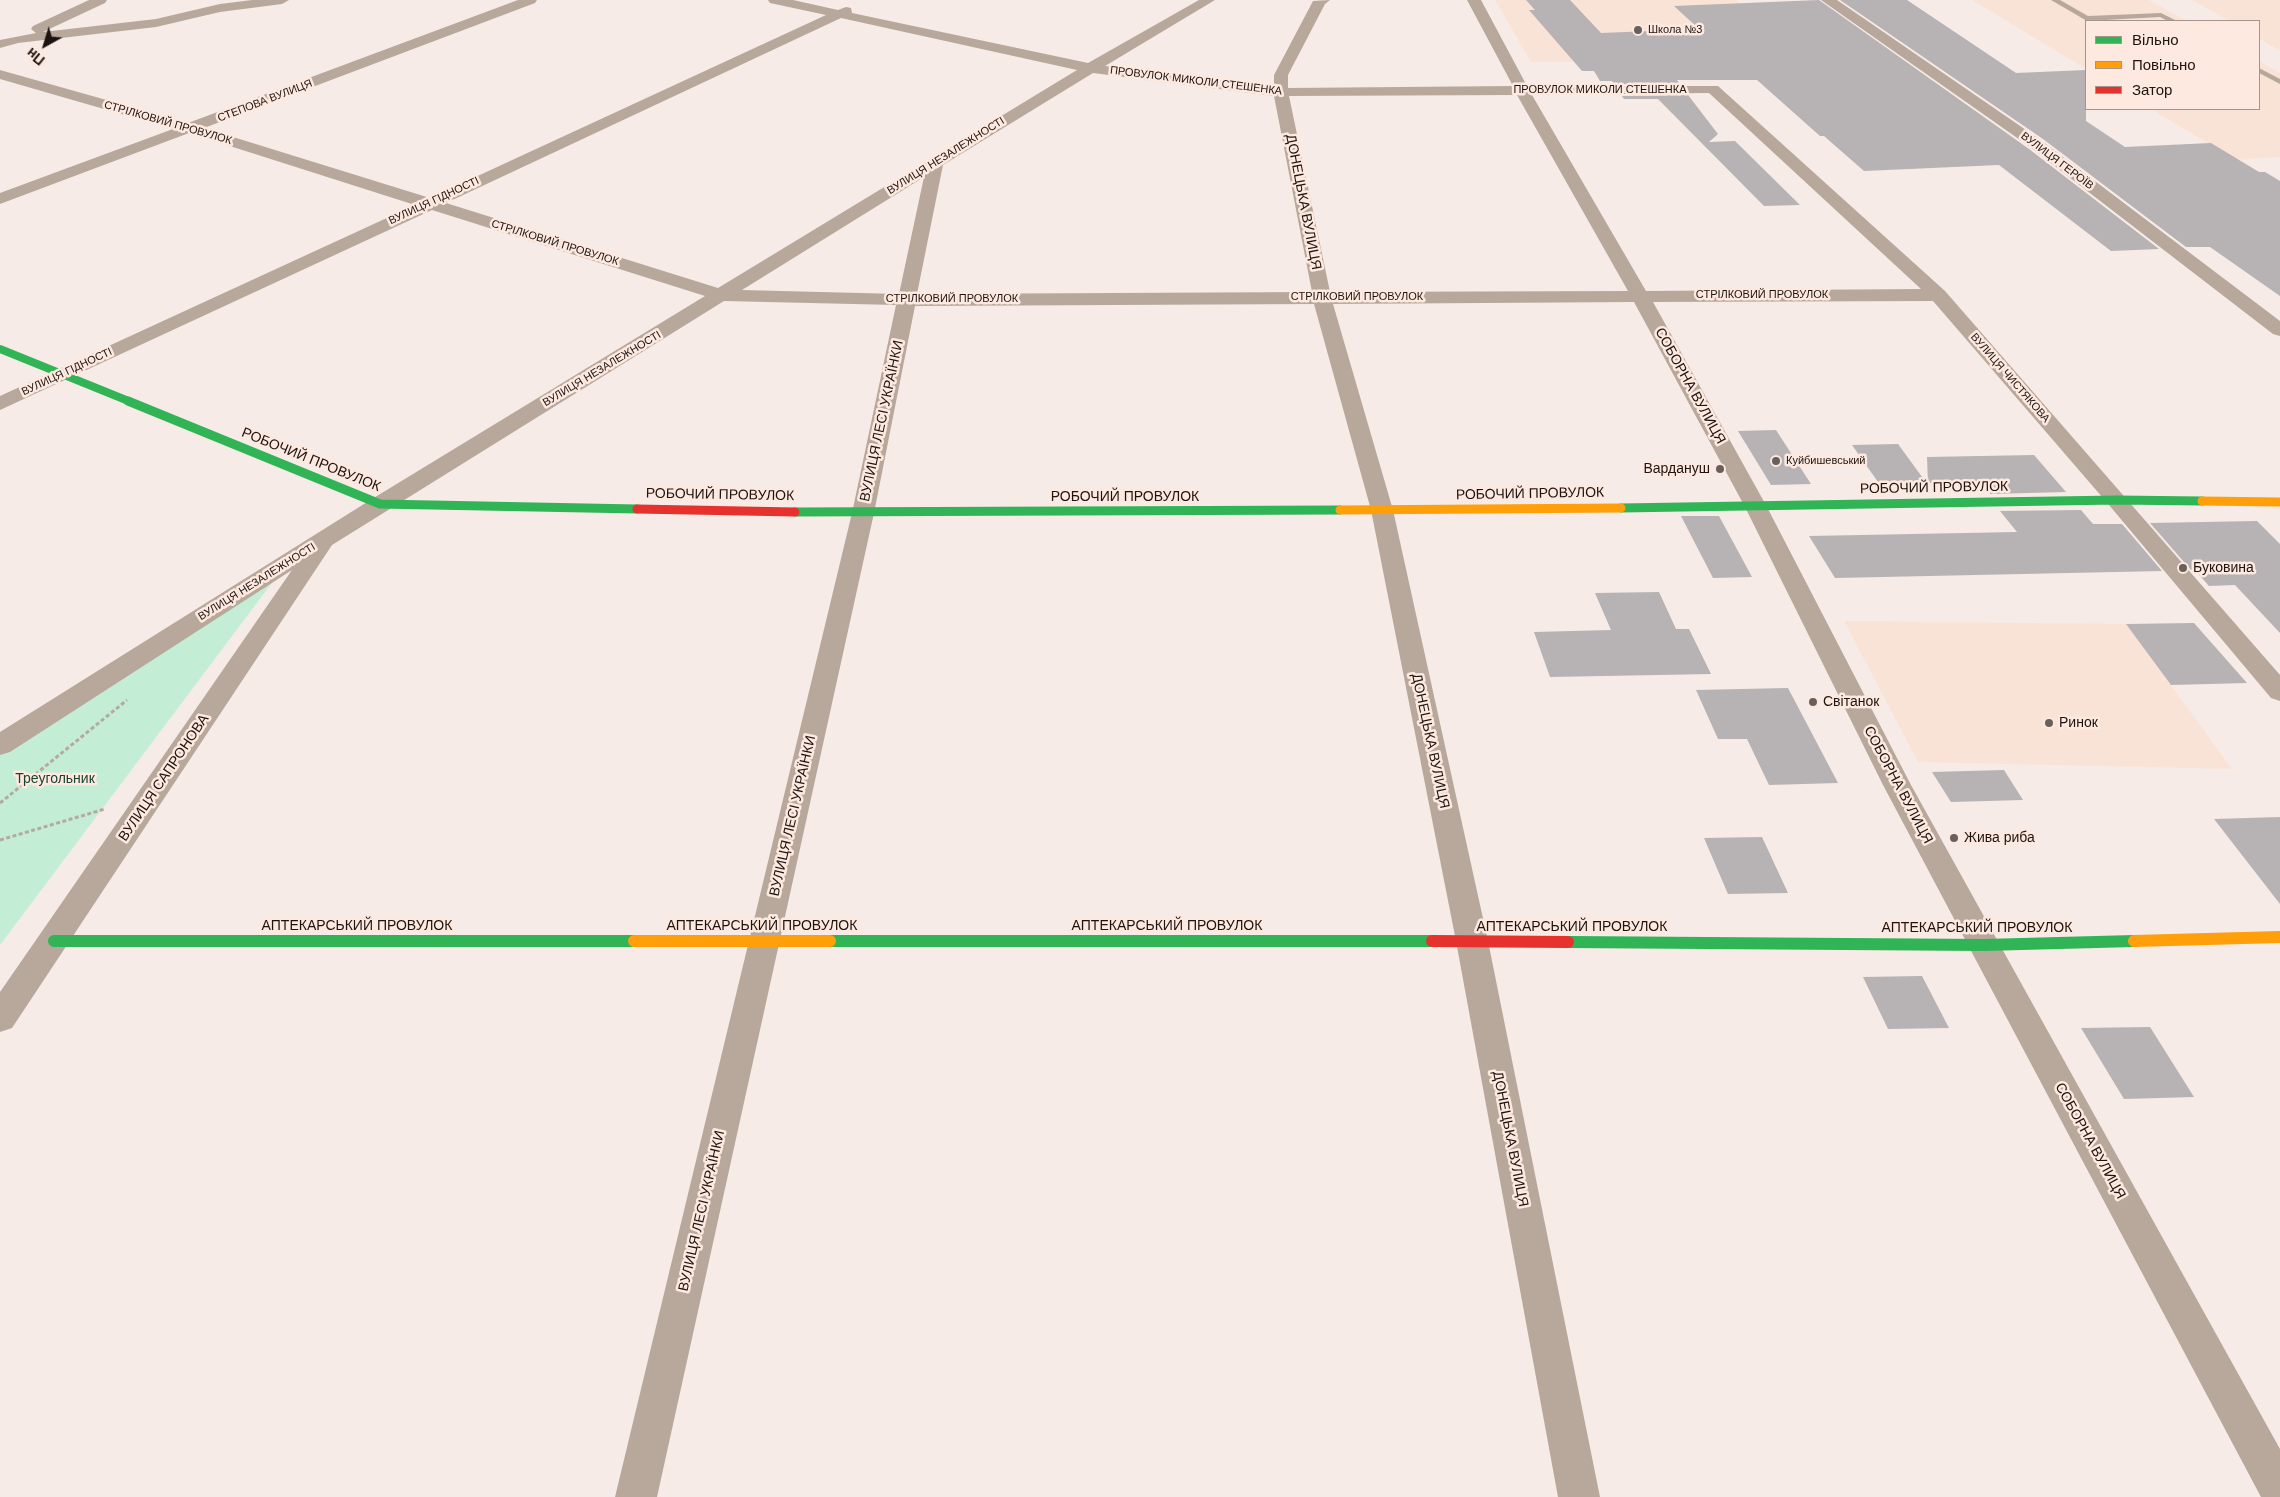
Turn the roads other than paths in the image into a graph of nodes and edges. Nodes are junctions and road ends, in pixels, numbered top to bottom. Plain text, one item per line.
1 (100, 0) edge
2 (282, 0) edge
3 (530, 0) edge
4 (775, 0) edge
5 (1208, 0) edge
6 (1323, 0) edge
7 (1474, 0) edge
8 (1828, 0) edge
9 (2055, 0) edge
10 (863, 3) dead end
11 (841, 13) junction
12 (2089, 20) edge
13 (2171, 20) edge
14 (16, 39) junction
15 (0, 44) edge
16 (1090, 68) junction
17 (2260, 71) edge
18 (0, 74) edge
19 (2280, 82) edge
20 (1713, 89) joint
21 (1522, 90) junction
22 (1281, 92) junction
23 (192, 129) junction
24 (936, 163) junction
25 (0, 199) edge
26 (429, 203) junction
27 (721, 295) junction
28 (1938, 295) junction
29 (1640, 296) junction
30 (1322, 297) junction
31 (907, 300) junction
32 (2280, 330) edge
33 (0, 349) edge
34 (60, 375) junction
35 (0, 404) edge
36 (2117, 500) junction
37 (2280, 502) edge
38 (380, 504) junction
39 (1756, 507) junction
40 (1382, 510) junction
41 (863, 513) junction
42 (327, 538) junction
43 (2280, 692) edge
44 (0, 745) edge
45 (2280, 937) edge
46 (54, 941) junction
47 (765, 941) junction
48 (1472, 942) junction
49 (1984, 945) junction
50 (0, 1018) edge
51 (2280, 1490) edge
52 (636, 1497) edge
53 (1579, 1497) edge

1 - 14 street
2 - 14 street
3 - 23 street, СТЕПОВА ВУЛИЦЯ
4 - 11 street, ПРОВУЛОК МИКОЛИ СТЕШЕНКА
5 - 16 street, ВУЛИЦЯ НЕЗАЛЕЖНОСТІ
6 - 22 street, ДОНЕЦЬКА ВУЛИЦЯ
7 - 21 street, СОБОРНА ВУЛИЦЯ
8 - 32 street, ВУЛИЦЯ ГЕРОЇВ
9 - 12 lane
10 - 11 street, ВУЛИЦЯ ГІДНОСТІ
11 - 16 street, ПРОВУЛОК МИКОЛИ СТЕШЕНКА
11 - 26 street, ВУЛИЦЯ ГІДНОСТІ
12 - 13 lane
14 - 15 street
16 - 22 street, ПРОВУЛОК МИКОЛИ СТЕШЕНКА
16 - 24 street, ВУЛИЦЯ НЕЗАЛЕЖНОСТІ
17 - 19 lane
18 - 23 street, СТРІЛКОВИЙ ПРОВУЛОК
20 - 21 street, ПРОВУЛОК МИКОЛИ СТЕШЕНКА
20 - 28 street, ВУЛИЦЯ ЧИСТЯКОВА
21 - 22 street, ПРОВУЛОК МИКОЛИ СТЕШЕНКА
21 - 29 street, СОБОРНА ВУЛИЦЯ
22 - 30 street, ДОНЕЦЬКА ВУЛИЦЯ
23 - 25 street, СТЕПОВА ВУЛИЦЯ
23 - 26 street, СТРІЛКОВИЙ ПРОВУЛОК
24 - 27 street, ВУЛИЦЯ НЕЗАЛЕЖНОСТІ
24 - 31 street, ВУЛИЦЯ ЛЕСІ УКРАЇНКИ
26 - 27 street, СТРІЛКОВИЙ ПРОВУЛОК
26 - 34 street, ВУЛИЦЯ ГІДНОСТІ
27 - 31 street, СТРІЛКОВИЙ ПРОВУЛОК
27 - 38 street, ВУЛИЦЯ НЕЗАЛЕЖНОСТІ
28 - 29 street, СТРІЛКОВИЙ ПРОВУЛОК
28 - 36 street, ВУЛИЦЯ ЧИСТЯКОВА
29 - 30 street, СТРІЛКОВИЙ ПРОВУЛОК
29 - 39 street, СОБОРНА ВУЛИЦЯ
30 - 31 street, СТРІЛКОВИЙ ПРОВУЛОК
30 - 40 street, ДОНЕЦЬКА ВУЛИЦЯ
31 - 41 street, ВУЛИЦЯ ЛЕСІ УКРАЇНКИ
33 - 34 street, РОБОЧИЙ ПРОВУЛОК
34 - 35 street, ВУЛИЦЯ ГІДНОСТІ
34 - 38 street, РОБОЧИЙ ПРОВУЛОК
36 - 37 street, РОБОЧИЙ ПРОВУЛОК
36 - 39 street, РОБОЧИЙ ПРОВУЛОК
36 - 43 street, ВУЛИЦЯ ЧИСТЯКОВА
38 - 41 street, РОБОЧИЙ ПРОВУЛОК
38 - 42 street, ВУЛИЦЯ НЕЗАЛЕЖНОСТІ
39 - 40 street, РОБОЧИЙ ПРОВУЛОК
39 - 49 street, СОБОРНА ВУЛИЦЯ
40 - 41 street, РОБОЧИЙ ПРОВУЛОК
40 - 48 street, ДОНЕЦЬКА ВУЛИЦЯ
41 - 47 street, ВУЛИЦЯ ЛЕСІ УКРАЇНКИ
42 - 44 street, ВУЛИЦЯ НЕЗАЛЕЖНОСТІ
42 - 46 street, ВУЛИЦЯ САПРОНОВА
45 - 49 street, АПТЕКАРСЬКИЙ ПРОВУЛОК
46 - 47 street, АПТЕКАРСЬКИЙ ПРОВУЛОК
46 - 50 street, ВУЛИЦЯ САПРОНОВА
47 - 48 street, АПТЕКАРСЬКИЙ ПРОВУЛОК
47 - 52 street, ВУЛИЦЯ ЛЕСІ УКРАЇНКИ
48 - 49 street, АПТЕКАРСЬКИЙ ПРОВУЛОК
48 - 53 street, ДОНЕЦЬКА ВУЛИЦЯ
49 - 51 street, СОБОРНА ВУЛИЦЯ

